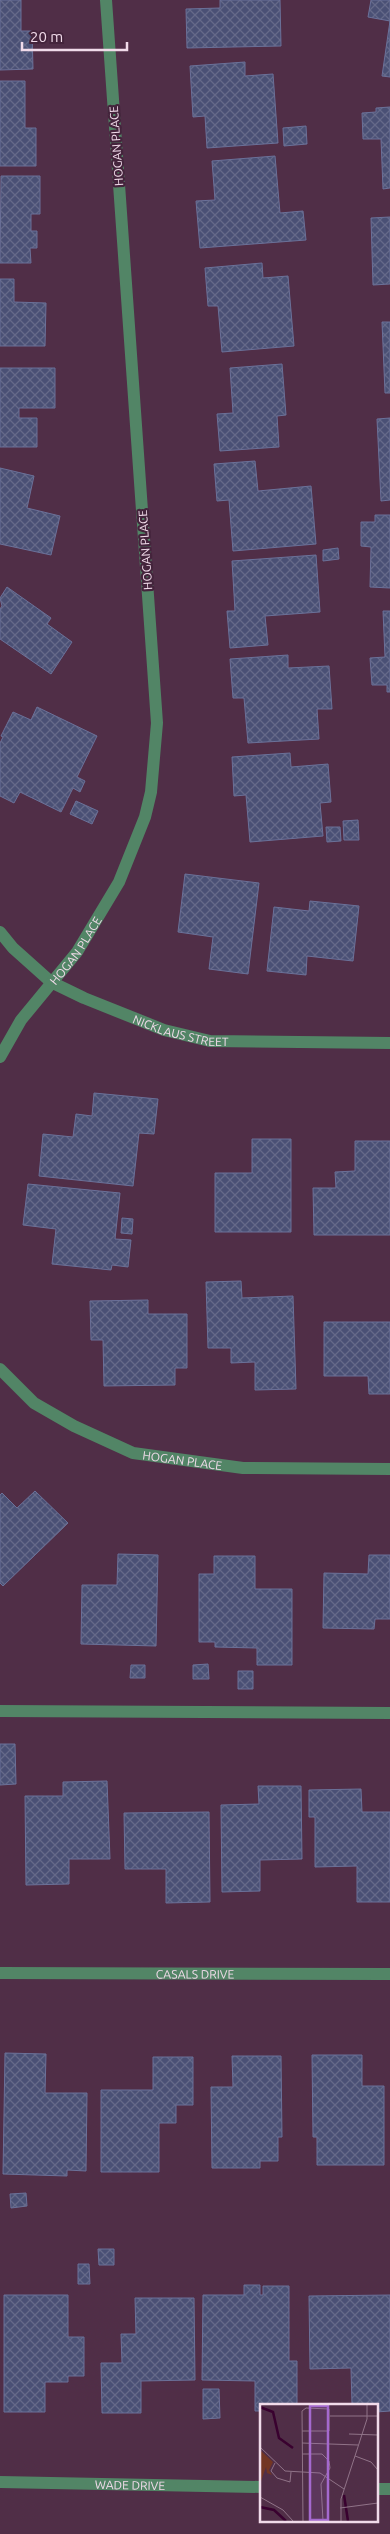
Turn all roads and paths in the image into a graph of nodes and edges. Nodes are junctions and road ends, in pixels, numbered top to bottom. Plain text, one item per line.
1 (106, 0) edge
2 (0, 932) edge
3 (51, 982) junction
4 (390, 1043) edge
5 (0, 1057) edge
6 (0, 1369) edge
7 (390, 1468) edge
8 (0, 1711) edge
9 (390, 1713) edge
10 (0, 1973) edge
11 (390, 1974) edge
12 (0, 2482) edge
13 (260, 2487) edge

1 - 3 street, HOGAN PLACE
2 - 3 street, NICKLAUS STREET
3 - 4 street, NICKLAUS STREET
3 - 5 street, HOGAN PLACE
6 - 7 street, HOGAN PLACE
8 - 9 street
10 - 11 street, CASALS DRIVE
12 - 13 street, WADE DRIVE

